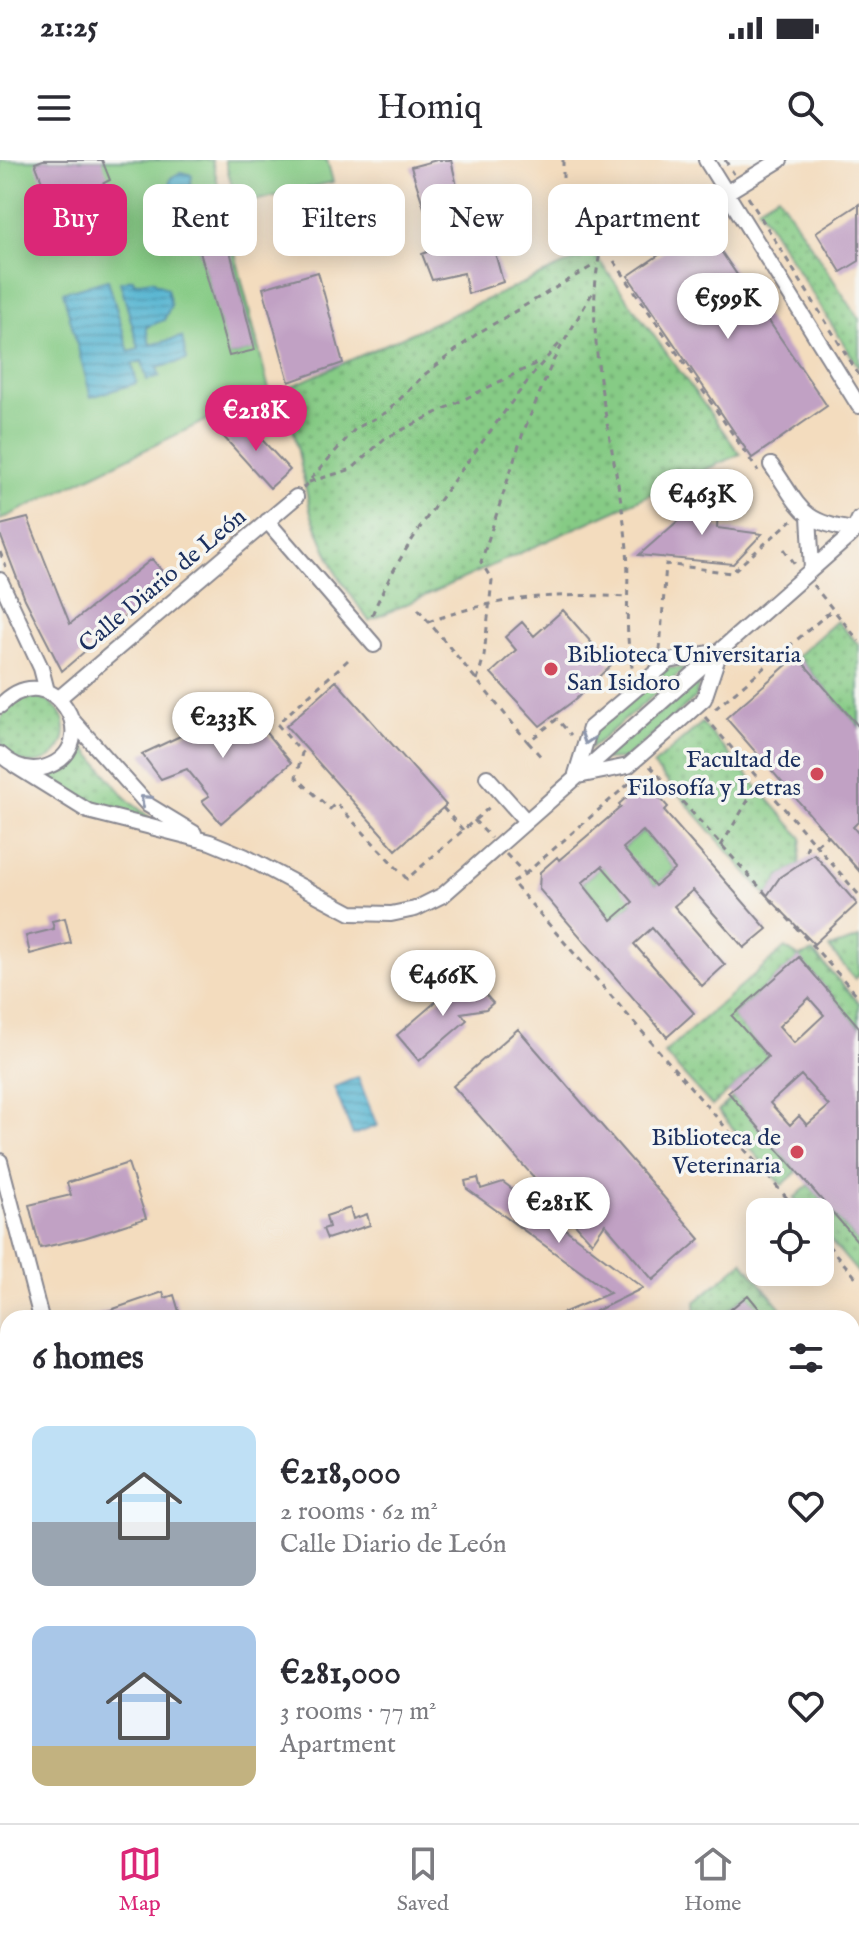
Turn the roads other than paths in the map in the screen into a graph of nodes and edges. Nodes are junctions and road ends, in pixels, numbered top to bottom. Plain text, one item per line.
1 (706, 160) edge
2 (780, 160) edge
3 (721, 184) edge
4 (728, 192) edge
5 (728, 196) edge
6 (859, 406) edge
7 (771, 465) dead end
8 (296, 497) road end
9 (809, 516) junction
10 (267, 521) junction
11 (856, 529) edge
12 (807, 573) junction
13 (0, 580) edge
14 (374, 645) dead end
15 (720, 651) junction
16 (53, 695) junction
17 (0, 706) edge
18 (72, 720) junction
19 (5, 760) edge
20 (575, 776) junction
21 (487, 777) dead end
22 (526, 821) junction
23 (210, 842) junction
24 (0, 1161) edge
25 (39, 1310) edge

1 - 3 street
2 - 4 street
5 - 6 street
7 - 9 street
8 - 10 street, Calle Diario de León
9 - 11 street
9 - 12 street
10 - 14 street
10 - 16 street, Calle Diario de León
11 - 12 street
12 - 15 street
13 - 16 street
15 - 20 street
15 -> 20 street
15 - 20 street
16 - 17 street
16 - 18 street
18 - 19 street
23 -> 18 street
19 - 23 street
20 - 22 street
21 - 22 street
22 - 23 street
24 - 25 street

